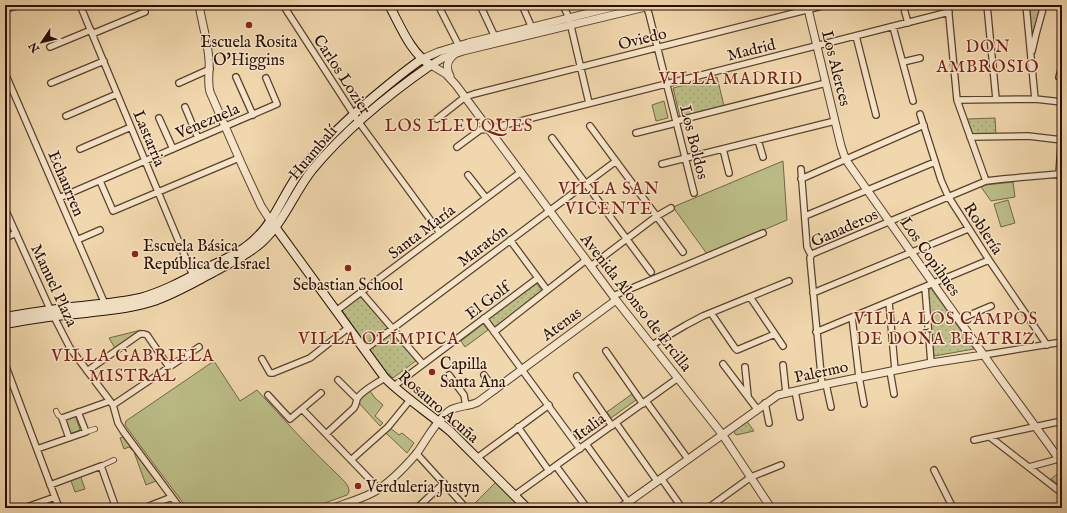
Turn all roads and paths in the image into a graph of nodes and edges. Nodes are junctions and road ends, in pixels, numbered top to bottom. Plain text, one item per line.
1 (18, 5) edge
2 (80, 5) edge
3 (199, 5) edge
4 (283, 5) edge
5 (389, 5) edge
6 (438, 5) edge
7 (480, 5) edge
8 (522, 5) edge
9 (563, 5) edge
10 (621, 5) edge
11 (826, 5) edge
12 (903, 5) edge
13 (948, 5) edge
14 (987, 5) edge
15 (1026, 5) edge
16 (1044, 5) edge
17 (649, 6) edge
18 (606, 7) edge
19 (808, 7) edge
20 (5, 9) edge
21 (145, 12) dead end
22 (949, 12) junction
23 (570, 22) junction
24 (908, 23) junction
25 (893, 27) junction
26 (532, 28) junction
27 (92, 32) junction
28 (856, 36) junction
29 (495, 37) junction
30 (817, 46) junction
31 (50, 48) dead end
32 (657, 48) junction
33 (458, 49) junction
34 (1031, 57) junction
35 (920, 58) dead end
36 (422, 59) junction
37 (104, 61) junction
38 (903, 62) junction
39 (431, 65) junction
40 (580, 67) junction
41 (1062, 67) edge
42 (210, 69) junction
43 (5, 72) edge
44 (236, 77) dead end
45 (1059, 77) dead end
46 (266, 78) dead end
47 (452, 80) junction
48 (51, 83) dead end
49 (179, 83) dead end
50 (826, 83) junction
51 (667, 84) junction
52 (118, 94) junction
53 (465, 98) junction
54 (996, 99) junction
55 (1035, 99) junction
56 (913, 100) dead end
57 (957, 100) junction
58 (1062, 102) edge
59 (589, 104) junction
60 (185, 107) dead end
61 (920, 114) dead end
62 (253, 115) junction
63 (876, 115) dead end
64 (66, 116) dead end
65 (356, 117) junction
66 (159, 118) dead end
67 (437, 119) dead end
68 (835, 121) junction
69 (676, 122) junction
70 (924, 125) junction
71 (590, 126) dead end
72 (131, 127) junction
73 (225, 127) junction
74 (489, 129) junction
75 (1062, 130) edge
76 (636, 133) dead end
77 (970, 137) junction
78 (198, 138) junction
79 (552, 138) dead end
80 (839, 138) joint
81 (758, 140) junction
82 (1061, 140) edge
83 (457, 147) dead end
84 (80, 149) dead end
85 (173, 149) junction
86 (723, 149) junction
87 (239, 158) junction
88 (685, 158) junction
89 (763, 158) dead end
90 (846, 159) junction
91 (146, 161) junction
92 (616, 161) junction
93 (935, 162) junction
94 (662, 164) dead end
95 (801, 169) dead end
96 (521, 172) junction
97 (729, 174) dead end
98 (468, 175) dead end
99 (1061, 175) edge
100 (802, 179) junction
101 (100, 181) junction
102 (986, 181) junction
103 (1062, 182) edge
104 (586, 184) junction
105 (867, 190) junction
106 (158, 192) junction
107 (694, 193) dead end
108 (948, 196) junction
109 (59, 198) junction
110 (486, 198) junction
111 (671, 208) dead end
112 (5, 209) edge
113 (550, 211) junction
114 (657, 216) junction
115 (805, 216) junction
116 (270, 220) junction
117 (889, 221) junction
118 (276, 227) junction
119 (968, 229) junction
120 (100, 230) dead end
121 (16, 233) junction
122 (440, 233) junction
123 (763, 233) dead end
124 (5, 238) edge
125 (627, 239) junction
126 (77, 240) junction
127 (510, 240) junction
128 (683, 252) dead end
129 (911, 252) junction
130 (811, 255) junction
131 (586, 260) junction
132 (989, 260) junction
133 (591, 266) junction
134 (650, 272) dead end
135 (538, 278) junction
136 (194, 279) junction
137 (789, 281) dead end
138 (933, 284) junction
139 (925, 287) junction
140 (547, 290) junction
141 (362, 293) junction
142 (813, 293) junction
143 (750, 297) junction
144 (615, 298) junction
145 (889, 302) junction
146 (105, 304) junction
147 (990, 306) dead end
148 (336, 311) junction
149 (52, 313) junction
150 (711, 313) junction
151 (852, 317) junction
152 (5, 318) edge
153 (484, 318) junction
154 (958, 320) junction
155 (5, 324) edge
156 (348, 328) junction
157 (392, 328) junction
158 (494, 332) junction
159 (816, 332) junction
160 (775, 334) junction
161 (1062, 342) edge
162 (652, 345) junction
163 (1047, 345) junction
164 (783, 346) dead end
165 (199, 347) dead end
166 (364, 350) junction
167 (606, 352) dead end
168 (983, 355) junction
169 (262, 359) dead end
170 (931, 363) junction
171 (5, 364) edge
172 (423, 364) junction
173 (723, 364) dead end
174 (783, 365) dead end
175 (169, 367) junction
176 (745, 367) dead end
177 (522, 369) junction
178 (87, 371) junction
179 (892, 371) junction
180 (449, 375) dead end
181 (484, 375) dead end
182 (577, 376) dead end
183 (859, 377) junction
184 (385, 378) junction
185 (678, 378) junction
186 (338, 380) dead end
187 (824, 384) junction
188 (394, 386) junction
189 (495, 390) junction
190 (795, 391) junction
191 (321, 393) dead end
192 (786, 393) junction
193 (894, 394) dead end
194 (268, 395) dead end
195 (748, 396) junction
196 (357, 399) junction
197 (410, 400) junction
198 (644, 402) junction
199 (111, 403) junction
200 (765, 404) junction
201 (864, 404) dead end
202 (549, 405) junction
203 (466, 406) junction
204 (831, 407) dead end
205 (302, 409) junction
206 (757, 409) junction
207 (56, 411) dead end
208 (78, 412) junction
209 (800, 417) dead end
210 (62, 418) junction
211 (1062, 421) edge
212 (439, 422) junction
213 (769, 423) dead end
214 (614, 424) junction
215 (1036, 426) junction
216 (518, 428) junction
217 (95, 429) dead end
218 (86, 432) junction
219 (326, 434) junction
220 (722, 434) junction
221 (990, 437) junction
222 (69, 438) junction
223 (974, 440) dead end
224 (586, 444) junction
225 (580, 448) junction
226 (37, 449) junction
227 (416, 453) junction
228 (477, 458) junction
229 (688, 459) junction
230 (114, 460) dead end
231 (351, 460) junction
232 (1061, 460) edge
233 (781, 465) dead end
234 (101, 466) junction
235 (556, 466) junction
236 (1029, 466) junction
237 (934, 470) dead end
238 (549, 471) junction
239 (751, 478) junction
240 (659, 480) junction
241 (444, 483) junction
242 (50, 485) junction
243 (379, 489) junction
244 (1062, 492) edge
245 (515, 495) junction
246 (55, 496) junction
247 (172, 497) junction
248 (628, 502) junction
249 (24, 508) edge
250 (59, 508) edge
251 (116, 508) edge
252 (144, 508) edge
253 (180, 508) edge
254 (333, 508) edge
255 (417, 508) edge
256 (466, 508) edge
257 (527, 508) edge
258 (587, 508) edge
259 (620, 508) edge
260 (682, 508) edge
261 (708, 508) edge
262 (771, 508) edge
263 (953, 508) edge

1 - 20 street
2 - 27 street, Lastarria
3 - 42 street
4 - 65 street, Carlos Lozier
5 - 36 main road, Avenida Alonso de Ercilla
6 - 33 street
7 - 29 street
8 - 26 street
9 - 23 street
10 - 18 street, Huambalí
11 - 19 street, Oviedo
12 - 24 street
13 - 22 street
14 - 54 street
15 - 34 street
16 - 34 street
17 - 23 street, Huambalí
17 - 32 street, Los Boldos
18 - 23 street, Huambalí
19 - 30 street, Los Alerces
19 - 32 street, Oviedo
21 - 27 street
22 - 24 street, Madrid
22 - 57 street
23 - 26 street, Huambalí
23 - 33 street, Huambalí
23 - 40 street
24 - 25 street, Madrid
25 - 28 street, Madrid
25 - 38 street
26 - 29 street, Huambalí
27 - 31 street
27 - 37 street, Lastarria
28 - 30 street, Madrid
28 - 63 street
29 - 33 street, Huambalí
30 - 50 street, Los Alerces
30 - 51 street, Madrid
32 - 40 street, Oviedo
32 - 51 street, Los Boldos
33 - 36 street, Huambalí
33 - 39 street, Huambalí
33 - 47 street
34 - 55 street
35 - 38 street
36 - 39 main road, Avenida Alonso de Ercilla
36 - 65 main road, Huambalí
37 - 48 street
37 - 52 street, Lastarria
38 - 56 street
39 - 47 street, Avenida Alonso de Ercilla
39 - 65 main road, Huambalí
40 - 53 street, Oviedo
40 - 59 street
41 - 45 street
42 - 49 street
42 - 73 street
43 - 109 street, Echaurren
44 - 62 street
46 - 62 street, Venezuela
47 - 53 street, Avenida Alonso de Ercilla
50 - 68 street, Los Alerces
50 - 69 street
51 - 59 street, Madrid
51 - 69 street, Los Boldos
52 - 64 street
52 - 72 street, Lastarria
53 - 67 street, Oviedo
53 - 74 street, Avenida Alonso de Ercilla
54 - 55 street
54 - 57 street
55 - 58 street
57 - 77 street
59 - 74 street, Madrid
60 - 78 street
61 - 70 street, Roblería
62 - 73 street, Venezuela
65 - 116 main road, Huambalí
65 - 118 main road, Huambalí
65 - 122 street, Carlos Lozier
66 - 85 street
68 - 80 street, Los Alerces
68 - 81 street
69 - 76 street
69 - 88 street, Los Boldos
70 - 90 street
70 - 93 street, Roblería
71 - 92 street
72 - 84 street
72 - 91 street, Lastarria
73 - 78 street, Venezuela
73 - 87 street
74 - 83 street, Madrid
74 - 96 street, Avenida Alonso de Ercilla
75 - 82 street
77 - 82 street
77 - 102 street
78 - 85 street, Venezuela
79 - 104 street
80 - 90 street, Los Copihues
81 - 86 street
81 - 89 street
82 - 99 street
85 - 91 street, Venezuela
86 - 88 street
86 - 97 street
87 - 106 street
87 - 116 street
88 - 94 street
88 - 107 street, Los Boldos
90 - 100 street
90 - 105 street, Los Copihues
91 - 101 street, Venezuela
91 - 106 street, Lastarria
92 - 104 street, Maratón
92 - 114 street
93 - 105 street
93 - 108 street, Roblería
95 - 100 street
96 - 110 street, Santa María
96 - 113 street, Avenida Alonso de Ercilla
98 - 110 street
99 - 102 street, Ganaderos
99 - 103 street
100 - 115 street
101 - 106 street
101 - 109 street, Venezuela
102 - 108 street, Ganaderos
104 - 113 street, Maratón
104 - 125 street
105 - 115 street
105 - 117 street, Los Copihues
106 - 136 street, Lastarria
108 - 117 street, Ganaderos
108 - 119 street, Roblería
109 - 126 street, Echaurren
110 - 122 street, Santa María
111 - 114 street
112 - 121 street, Manuel Plaza
113 - 127 street, Maratón
113 - 131 street, Avenida Alonso de Ercilla
114 - 125 street
114 - 128 street
115 - 130 street
116 - 118 main road, Rosauro Acuña
116 - 136 main road, Huambalí
117 - 129 street, Los Copihues
117 - 130 street, Ganaderos
118 - 136 main road, Huambalí
118 - 148 main road, Rosauro Acuña
119 - 129 street
119 - 132 street, Roblería
120 - 126 street
121 - 124 street
121 - 149 street, Manuel Plaza
122 - 141 street, Santa María
123 - 144 street
125 - 133 street
125 - 134 street
126 - 146 street, Echaurren
127 - 135 street
127 - 157 street, Maratón
129 - 138 street, Los Copihues
129 - 142 street
130 - 142 street, Ganaderos
131 - 133 street, Avenida Alonso de Ercilla
131 - 140 street, El Golf
132 - 138 street
132 - 163 street, Roblería
133 - 144 street, Avenida Alonso de Ercilla
135 - 140 street
135 - 153 street, El Golf
136 - 146 main road, Huambalí
136 - 149 main road, Huambalí
137 - 143 street
138 - 139 street
138 - 154 street, Los Copihues
139 - 145 street
139 - 170 street
140 - 158 street, El Golf
141 - 148 street, Santa María
141 - 157 street
142 - 159 street, Ganaderos
143 - 150 street
143 - 160 street
144 - 162 street, Avenida Alonso de Ercilla
144 - 177 street, Atenas
145 - 151 street
145 - 179 street
146 - 149 main road, Huambalí
147 - 154 street
148 - 156 main road, Rosauro Acuña
149 - 152 main road, Huambalí
149 - 155 main road, Huambalí
149 - 178 street, Manuel Plaza
150 - 160 street
150 - 162 street
151 - 159 street
151 - 183 street
153 - 158 street
153 - 172 street, El Golf
154 - 168 street, Los Copihues
156 - 166 main road, Rosauro Acuña
156 - 169 street
157 - 166 street, Maratón
157 - 172 street
158 - 177 street
159 - 187 street, Ganaderos
160 - 164 street
161 - 163 street, Palermo
162 - 185 street, Avenida Alonso de Ercilla
163 - 168 street, Palermo
165 - 175 street
166 - 184 main road, Rosauro Acuña
167 - 198 street
168 - 170 street, Palermo
168 - 215 street, Los Copihues
170 - 179 street, Palermo
171 - 226 street
172 - 188 street, El Golf
173 - 195 street
174 - 192 street
175 - 178 street
175 - 199 street
176 - 195 street
177 - 189 street, Atenas
177 - 202 street
178 - 199 street, Manuel Plaza
179 - 183 street, Palermo
179 - 193 street
180 - 203 street
181 - 189 street
182 - 214 street
183 - 187 street, Palermo
183 - 201 street
184 - 188 main road, Rosauro Acuña
184 - 196 street
185 - 198 street, Italia
185 - 220 street, Avenida Alonso de Ercilla
186 - 196 street
187 - 190 street, Palermo
187 - 204 street, Ganaderos
188 - 197 main road, Rosauro Acuña
189 - 203 street, Atenas
190 - 192 street, Palermo
190 - 209 street
191 - 205 street
192 - 200 street, Palermo
194 - 205 street
195 - 206 street
196 - 219 street
197 - 212 main road, Rosauro Acuña
197 - 231 street
198 - 214 street, Italia
198 - 229 street
199 - 208 street
199 - 247 street, Manuel Plaza
200 - 206 street, Palermo
200 - 213 street
202 - 216 street
202 - 225 street
203 - 212 street, Atenas
205 - 219 street
206 - 220 street, Palermo
207 - 210 street
208 - 210 street
208 - 218 street
210 - 222 street
211 - 215 street
212 - 227 street, Atenas
212 - 228 main road, Rosauro Acuña
214 - 224 street, Italia
214 - 240 street
215 - 221 street
215 - 232 street, Los Copihues
216 - 228 street
216 - 238 street
217 - 218 street
218 - 222 street
219 - 231 street
220 - 229 street, Palermo
220 - 239 street, Avenida Alonso de Ercilla
221 - 223 street
221 - 236 street
222 - 226 street
224 - 225 street, Italia
224 - 248 street
225 - 235 street, Italia
226 - 242 street
227 - 241 street
227 - 243 street, Atenas
228 - 245 main road, Rosauro Acuña
229 - 240 street, Palermo
230 - 234 street
231 - 243 street
232 - 236 street
233 - 239 street
234 - 242 street
234 - 251 street
235 - 238 street, Italia
235 - 258 street
236 - 244 street
237 - 263 street
238 - 245 street, Italia
239 - 261 street
239 - 262 street, Avenida Alonso de Ercilla
240 - 248 street, Palermo
240 - 260 street
241 - 255 street
241 - 256 street
242 - 246 street
243 - 254 street, Atenas
245 - 257 main road, Rosauro Acuña
246 - 249 street
246 - 250 street
247 - 252 street
247 - 253 street, Manuel Plaza
248 - 259 street, Palermo

